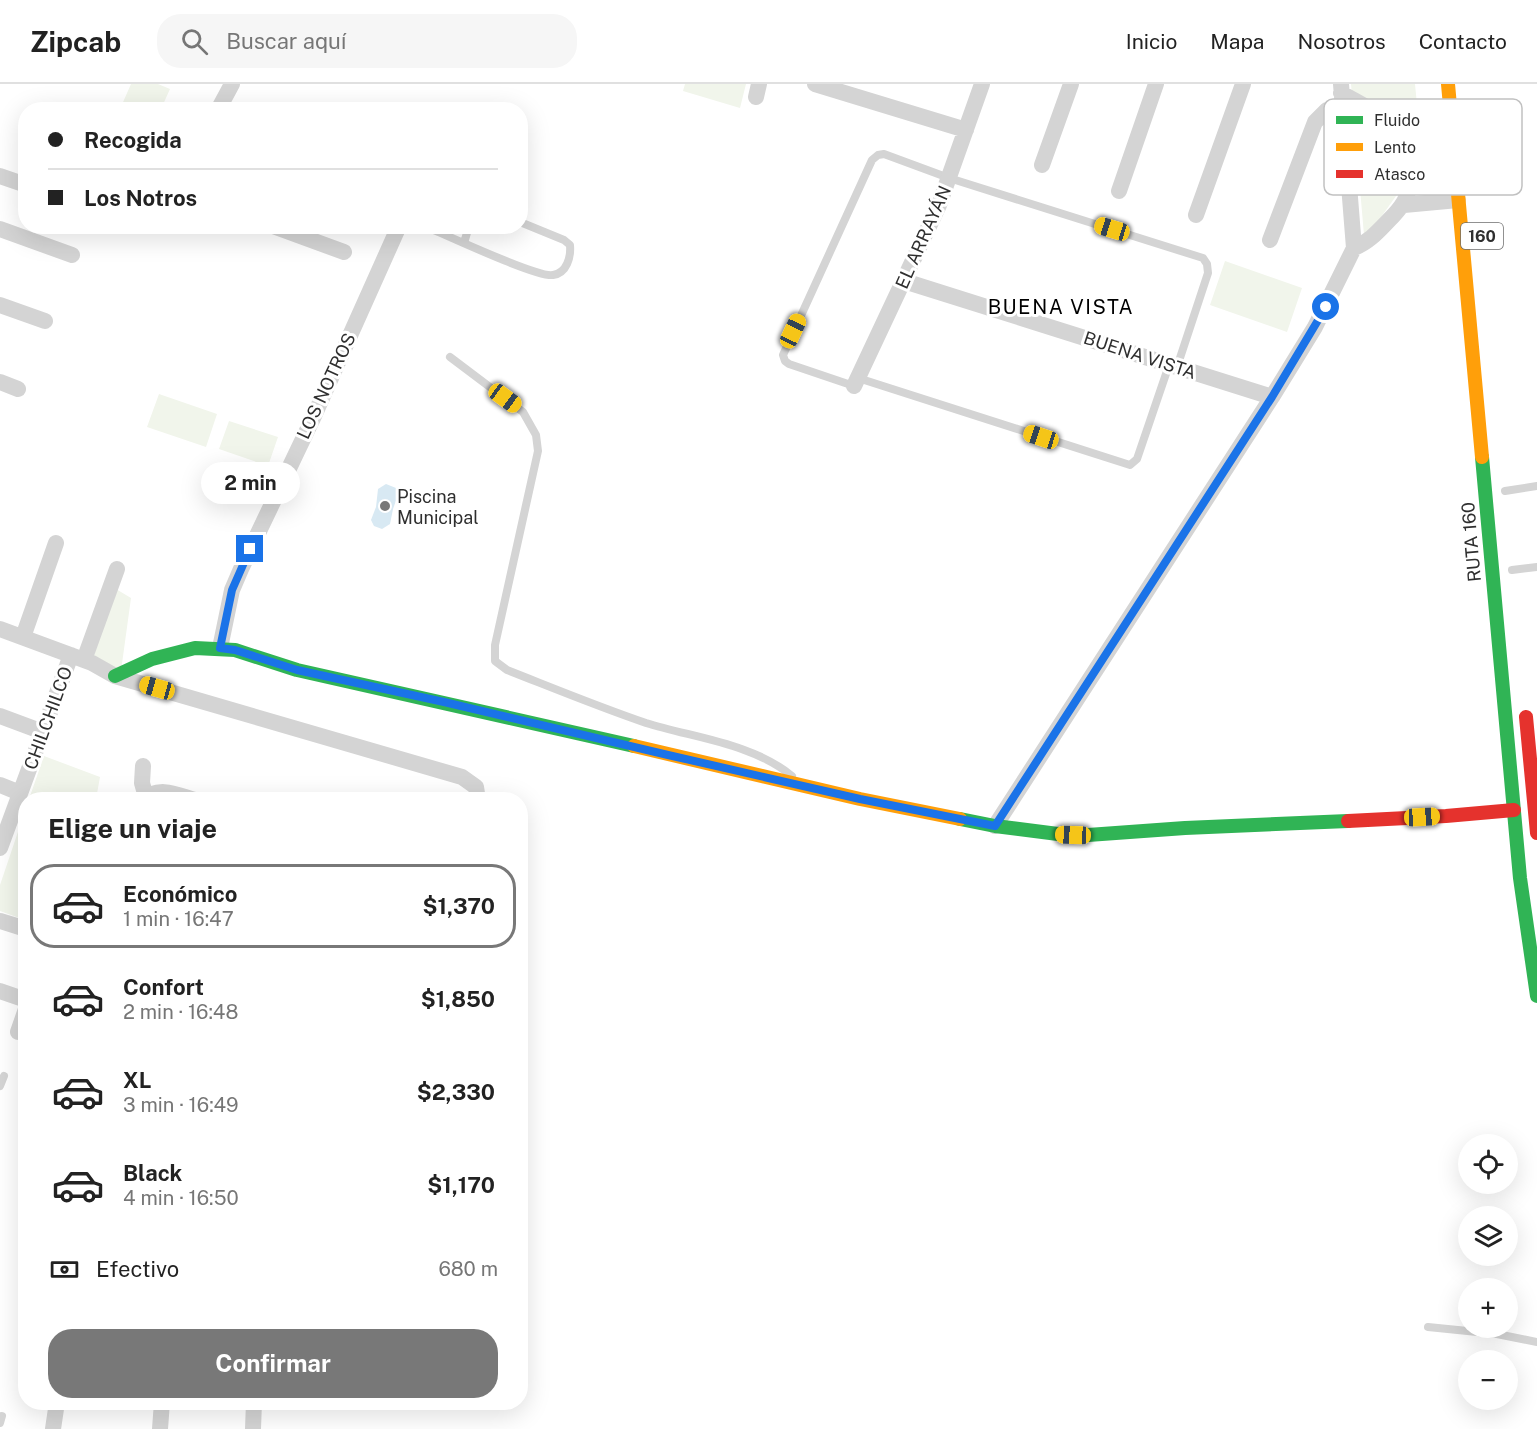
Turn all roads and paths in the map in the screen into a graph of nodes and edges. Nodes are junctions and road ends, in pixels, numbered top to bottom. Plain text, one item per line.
1 (232, 84) edge
2 (815, 84) edge
3 (982, 84) edge
4 (1071, 84) edge
5 (1156, 84) edge
6 (1243, 84) edge
7 (1448, 84) edge
8 (1449, 99) edge
9 (222, 102) edge
10 (1324, 114) edge
11 (966, 130) junction
12 (1042, 165) dead end
13 (0, 176) edge
14 (949, 178) junction
15 (18, 182) edge
16 (1119, 191) dead end
17 (1350, 195) edge
18 (1406, 195) edge
19 (1458, 195) edge
20 (1458, 200) junction
21 (1404, 205) junction
22 (1196, 215) dead end
23 (528, 225) edge
24 (0, 229) edge
25 (295, 234) edge
26 (395, 234) edge
27 (443, 234) edge
28 (467, 234) edge
29 (1270, 240) dead end
30 (464, 243) junction
31 (1354, 248) junction
32 (344, 252) dead end
33 (72, 255) dead end
34 (904, 281) junction
35 (0, 305) edge
36 (45, 321) dead end
37 (450, 357) dead end
38 (1173, 366) junction
39 (0, 382) edge
40 (856, 382) junction
41 (18, 388) dead end
42 (1272, 397) junction
43 (1537, 486) edge
44 (1505, 491) dead end
45 (56, 543) dead end
46 (1537, 567) edge
47 (117, 569) dead end
48 (1512, 570) dead end
49 (0, 629) edge
50 (23, 637) junction
51 (220, 648) junction
52 (78, 657) junction
53 (115, 676) junction
54 (1524, 699) dead end
55 (0, 717) edge
56 (43, 732) junction
57 (1534, 760) edge
58 (143, 766) dead end
59 (0, 785) edge
60 (804, 786) junction
61 (18, 792) edge
62 (20, 792) edge
63 (144, 792) edge
64 (476, 792) edge
65 (18, 798) edge
66 (1514, 810) junction
67 (995, 826) junction
68 (1537, 833) edge
69 (0, 848) edge
70 (0, 921) edge
71 (18, 927) edge
72 (0, 991) edge
73 (1537, 996) edge
74 (18, 997) edge
75 (4, 1076) dead end
76 (0, 1086) edge
77 (1428, 1327) dead end
78 (1537, 1342) edge
79 (56, 1410) edge
80 (161, 1410) edge
81 (254, 1410) edge
82 (53, 1429) edge
83 (160, 1429) edge
84 (253, 1429) edge

1 - 9 street
2 - 11 street
3 - 11 street, EL ARRAYÁN
4 - 12 street
5 - 16 street
6 - 22 street
7 - 8 main road, RUTA 160 / 160
10 - 29 street
11 - 14 street, EL ARRAYÁN
13 - 15 street
14 - 34 street, EL ARRAYÁN
14 - 38 lane
14 - 40 lane
17 - 31 street
18 - 21 street
19 - 20 main road, RUTA 160 / 160
20 - 21 street
20 - 66 main road, RUTA 160 / 160
21 - 31 street
23 - 30 lane
24 - 33 street
25 - 32 street
26 - 51 street, LOS NOTROS
27 - 30 lane
28 - 30 lane
31 - 42 street
34 - 38 street, BUENA VISTA
34 - 40 street, EL ARRAYÁN
35 - 36 street
37 - 60 lane
38 - 40 lane
38 - 42 street, BUENA VISTA
39 - 41 street
42 - 67 street
43 - 44 lane
45 - 50 street
46 - 48 lane
47 - 52 street, CHILCHILCO
49 - 50 street
50 - 52 street
51 - 53 main road
51 - 60 main road
52 - 53 street
52 - 56 street, CHILCHILCO
53 - 64 street
54 - 57 main road
55 - 56 street
56 - 62 street, CHILCHILCO
57 - 68 main road
58 - 63 street
59 - 61 street
60 - 67 main road
65 - 69 street, CHILCHILCO
66 - 67 main road
66 - 73 main road, RUTA 160 / 160
70 - 71 street
72 - 74 street
75 - 76 lane
77 - 78 lane
79 - 82 street
80 - 83 street
81 - 84 street

